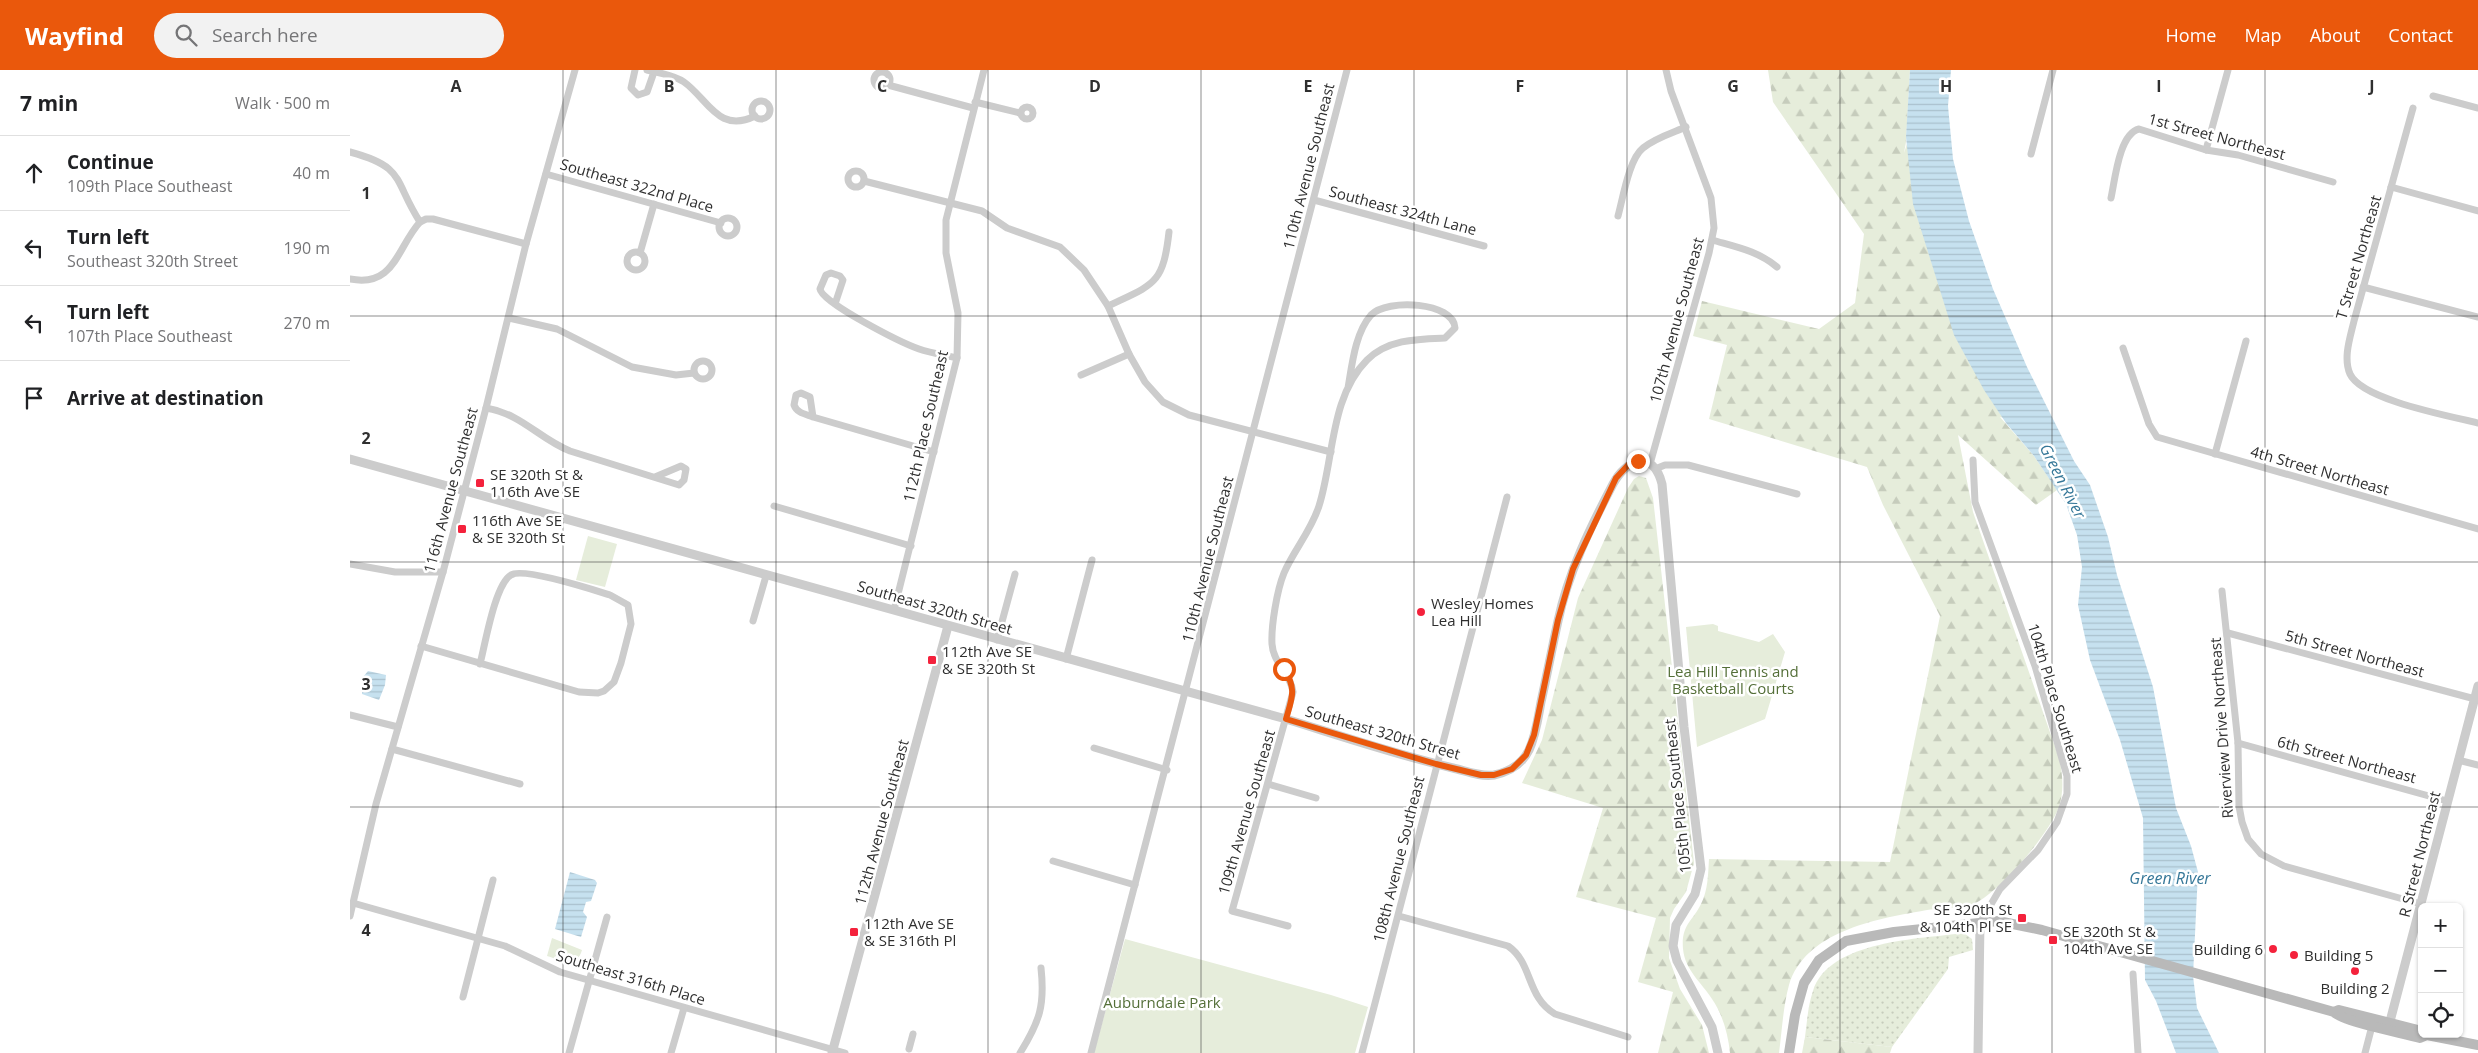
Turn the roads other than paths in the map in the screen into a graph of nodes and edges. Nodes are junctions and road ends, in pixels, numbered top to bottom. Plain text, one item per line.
1 (575, 70) edge
2 (635, 70) edge
3 (984, 70) edge
4 (1347, 70) edge
5 (1666, 70) edge
6 (2053, 70) edge
7 (2228, 70) edge
8 (650, 71) edge
9 (888, 85) dead end
10 (2432, 96) dead end
11 (974, 105) junction
12 (2413, 108) dead end
13 (2478, 108) edge
14 (1020, 113) dead end
15 (755, 116) dead end
16 (1686, 127) junction
17 (2206, 150) junction
18 (350, 152) edge
19 (2030, 154) dead end
20 (546, 174) junction
21 (864, 181) dead end
22 (2333, 182) dead end
23 (2392, 187) junction
24 (2111, 198) dead end
25 (1314, 200) junction
26 (950, 203) junction
27 (654, 204) junction
28 (2478, 211) edge
29 (1618, 216) dead end
30 (420, 222) junction
31 (721, 223) dead end
32 (1169, 232) dead end
33 (1712, 240) junction
34 (526, 244) junction
35 (1484, 246) dead end
36 (640, 253) dead end
37 (1777, 267) dead end
38 (350, 279) edge
39 (2363, 287) junction
40 (835, 304) dead end
41 (1108, 306) junction
42 (2478, 317) edge
43 (509, 318) junction
44 (2246, 341) dead end
45 (2123, 348) dead end
46 (1129, 354) junction
47 (957, 358) junction
48 (694, 373) dead end
49 (1081, 375) dead end
50 (1348, 388) junction
51 (486, 408) junction
52 (813, 417) dead end
53 (2478, 423) edge
54 (1252, 433) junction
55 (934, 452) junction
56 (1331, 452) junction
57 (2215, 454) junction
58 (350, 459) edge
59 (1973, 460) dead end
60 (1653, 467) junction
61 (655, 477) dead end
62 (465, 490) junction
63 (1797, 494) dead end
64 (1507, 497) dead end
65 (774, 506) dead end
66 (2478, 529) edge
67 (911, 546) junction
68 (1092, 560) dead end
69 (350, 564) edge
70 (442, 572) junction
71 (1015, 574) dead end
72 (766, 576) junction
73 (2222, 591) dead end
74 (894, 610) junction
75 (753, 621) dead end
76 (948, 626) junction
77 (2228, 633) junction
78 (997, 640) junction
79 (422, 646) junction
80 (1066, 659) junction
81 (480, 664) junction
82 (2478, 686) edge
83 (1188, 693) junction
84 (2474, 699) junction
85 (350, 715) edge
86 (1286, 719) junction
87 (398, 727) junction
88 (2238, 743) junction
89 (1094, 748) dead end
90 (392, 749) junction
91 (2458, 760) junction
92 (1436, 764) junction
93 (2478, 766) edge
94 (1167, 770) junction
95 (520, 784) dead end
96 (1268, 784) junction
97 (1316, 798) dead end
98 (2447, 801) junction
99 (1053, 861) dead end
100 (493, 880) dead end
101 (1135, 885) junction
102 (353, 903) junction
103 (2418, 903) edge
104 (2421, 903) edge
105 (2418, 915) edge
106 (350, 916) edge
107 (1399, 916) junction
108 (607, 917) dead end
109 (1980, 923) junction
110 (1288, 926) dead end
111 (477, 937) junction
112 (1041, 968) dead end
113 (2133, 974) dead end
114 (590, 980) junction
115 (463, 997) dead end
116 (684, 1008) junction
117 (2334, 1012) junction
118 (2372, 1026) junction
119 (2389, 1026) junction
120 (913, 1034) dead end
121 (1628, 1037) dead end
122 (2418, 1037) edge
123 (2447, 1038) edge
124 (2478, 1045) edge
125 (832, 1052) edge
126 (908, 1052) edge
127 (569, 1053) edge
128 (671, 1053) edge
129 (845, 1053) edge
130 (1020, 1053) edge
131 (1091, 1053) edge
132 (1362, 1053) edge
133 (1718, 1053) edge
134 (1789, 1053) edge
135 (1978, 1053) edge
136 (2138, 1053) edge
137 (2365, 1053) edge

1 - 20 street, 116th Avenue Southeast
2 - 8 street
3 - 11 street, 112th Place Southeast
4 - 25 street, 110th Avenue Southeast
5 - 16 street, 107th Avenue Southeast
6 - 19 street
7 - 17 street
8 - 15 street
9 - 11 street
10 - 13 street
11 - 14 street
11 - 26 street, 112th Place Southeast
12 - 23 street, T Street Northeast
16 - 29 street
16 - 33 street, 107th Avenue Southeast
17 - 22 street, 1st Street Northeast
17 - 24 street, 1st Street Northeast
18 - 30 street
20 - 27 street, Southeast 322nd Place
20 - 34 street, 116th Avenue Southeast
21 - 26 street
23 - 28 street
23 - 39 street, T Street Northeast
25 - 35 street, Southeast 324th Lane
25 - 54 street, 110th Avenue Southeast
26 - 41 street
26 - 47 street, 112th Place Southeast
27 - 31 street, Southeast 322nd Place
27 - 36 street
30 - 34 street
30 - 38 street
32 - 41 street
33 - 37 street
33 - 60 street, 107th Avenue Southeast
34 - 43 street, 116th Avenue Southeast
39 - 42 street
39 - 53 street, T Street Northeast
40 - 47 street
41 - 46 street
43 - 48 street
43 - 51 street, 116th Avenue Southeast
44 - 57 street
45 - 57 street, 4th Street Northeast
46 - 49 street
46 - 54 street
47 - 55 street, 112th Place Southeast
50 - 50 street, 109th Avenue Southeast
50 - 56 street, 109th Avenue Southeast
51 - 61 street
51 - 62 street, 116th Avenue Southeast
52 - 55 street
54 - 56 street
54 - 83 street, 110th Avenue Southeast
55 - 67 street, 112th Place Southeast
56 - 86 street, 109th Avenue Southeast
57 - 66 street, 4th Street Northeast
58 - 62 street, Southeast 320th Street
59 - 109 street, 104th Place Southeast
60 - 63 street
60 - 92 street, Southeast 320th Street
60 - 133 street, 105th Place Southeast
62 - 70 street, 116th Avenue Southeast
62 - 72 street, Southeast 320th Street
64 - 92 street, 108th Avenue Southeast
65 - 67 street
67 - 74 street, 112th Place Southeast
68 - 80 street
69 - 70 street
70 - 79 street, 116th Avenue Southeast
71 - 78 street
72 - 74 street, Southeast 320th Street
72 - 75 street
73 - 77 street, Riverview Drive Northeast
74 - 76 street, Southeast 320th Street
76 - 78 street, Southeast 320th Street
76 - 125 street, 112th Avenue Southeast
77 - 84 street, 5th Street Northeast
77 - 88 street, Riverview Drive Northeast
78 - 80 street, Southeast 320th Street
79 - 81 street
79 - 87 street, 116th Avenue Southeast
80 - 83 street, Southeast 320th Street
81 - 81 street
82 - 84 street, R Street Northeast
83 - 86 street, Southeast 320th Street
83 - 94 street, 110th Avenue Southeast
84 - 91 street, R Street Northeast
85 - 87 street
86 - 92 street, Southeast 320th Street
86 - 96 street, 109th Avenue Southeast
87 - 90 street, 116th Avenue Southeast
88 - 98 street, 6th Street Northeast
88 - 103 street, Riverview Drive Northeast
89 - 94 street
90 - 95 street
90 - 102 street, 116th Avenue Southeast
91 - 93 street
91 - 98 street, R Street Northeast
92 - 107 street, 108th Avenue Southeast
94 - 101 street, 110th Avenue Southeast
96 - 97 street
96 - 110 street, 109th Avenue Southeast
98 - 104 street, R Street Northeast
99 - 101 street
100 - 111 street
101 - 131 street, 110th Avenue Southeast
102 - 106 street, 116th Avenue Southeast
102 - 111 street, Southeast 316th Place
105 - 119 street, R Street Northeast
107 - 121 street
107 - 132 street, 108th Avenue Southeast
108 - 114 street
109 - 117 main road
109 - 134 main road
109 - 135 street
111 - 114 street, Southeast 316th Place
111 - 115 street
112 - 130 street
113 - 136 street
114 - 116 street, Southeast 316th Place
114 - 127 street
116 - 125 street, Southeast 316th Place
116 - 128 street
117 - 118 main road
117 - 119 main road
118 - 119 main road
118 - 137 street
119 - 122 main road
120 - 126 street
123 - 124 main road
125 - 129 street, Southeast 316th Place

